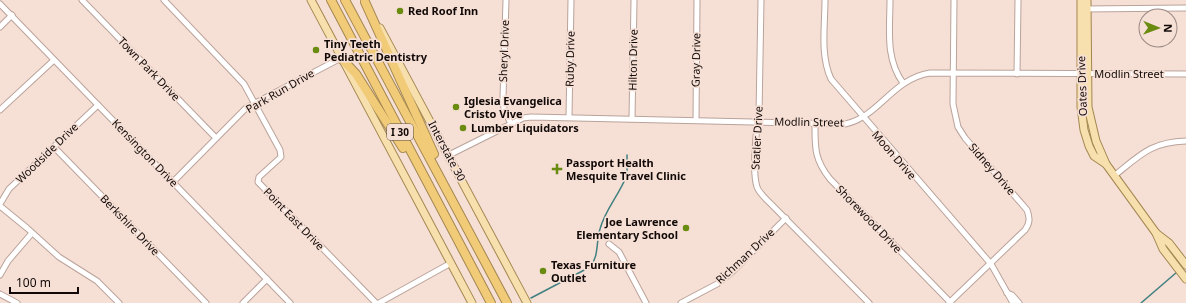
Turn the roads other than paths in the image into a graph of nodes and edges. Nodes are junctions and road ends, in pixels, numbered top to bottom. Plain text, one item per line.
1 (82, 0) edge
2 (164, 0) edge
3 (310, 0) edge
4 (331, 0) edge
5 (345, 0) edge
6 (506, 0) edge
7 (571, 0) edge
8 (634, 0) edge
9 (697, 0) edge
10 (761, 0) edge
11 (825, 0) edge
12 (890, 0) edge
13 (954, 0) edge
14 (1018, 0) edge
15 (1081, 0) edge
16 (1087, 0) edge
17 (365, 1) edge
18 (0, 4) edge
19 (1186, 8) edge
20 (1084, 9) junction
21 (12, 15) junction
22 (0, 27) edge
23 (341, 58) junction
24 (54, 60) junction
25 (953, 73) junction
26 (1017, 74) junction
27 (1083, 74) junction
28 (1186, 74) edge
29 (903, 83) junction
30 (255, 103) junction
31 (98, 105) junction
32 (0, 110) edge
33 (569, 117) junction
34 (862, 117) junction
35 (632, 119) junction
36 (696, 120) junction
37 (758, 121) junction
38 (815, 123) junction
39 (511, 124) junction
40 (216, 138) junction
41 (1186, 141) edge
42 (54, 147) junction
43 (449, 155) junction
44 (1114, 176) junction
45 (173, 182) junction
46 (432, 192) junction
47 (452, 199) junction
48 (0, 205) edge
49 (786, 218) junction
50 (32, 233) junction
51 (1156, 233) junction
52 (609, 244) dead end
53 (451, 263) junction
54 (991, 264) junction
55 (1186, 265) edge
56 (0, 275) edge
57 (267, 279) junction
58 (1186, 279) edge
59 (1007, 293) junction
60 (0, 294) edge
61 (17, 303) edge
62 (119, 303) edge
63 (206, 303) edge
64 (243, 303) edge
65 (290, 303) edge
66 (376, 303) edge
67 (379, 303) edge
68 (472, 303) edge
69 (491, 303) edge
70 (507, 303) edge
71 (527, 303) edge
72 (646, 303) edge
73 (681, 303) edge
74 (869, 303) edge
75 (949, 303) edge
76 (1012, 303) edge
77 (1020, 303) edge

1 - 40 street, Town Park Drive
2 - 30 street, Point East Drive
3 - 23 main road
4 - 46 highway, I 30
5 - 47 highway, I 30
6 - 39 street, Sheryl Drive
7 - 33 street, Ruby Drive
8 - 35 street, Hilton Drive
9 - 36 street, Gray Drive
10 - 37 street, Statler Drive
11 - 34 street, Moon Drive
12 - 29 street
13 - 25 street, Sidney Drive
14 - 26 street
15 - 20 main road, Oates Drive
16 - 20 main road, Oates Drive
17 - 43 main road, Interstate 30
17 - 47 highway
18 - 21 street, Kensington Drive
19 - 20 street
20 - 27 main road, Oates Drive
21 - 22 street
21 - 24 street, Kensington Drive
23 - 30 street, Park Run Drive
23 - 46 highway
23 - 53 main road
24 - 31 street, Kensington Drive
24 - 32 street
25 - 26 street, Modlin Street
25 - 29 street, Modlin Street
25 - 54 street, Sidney Drive
26 - 27 street, Modlin Street
27 - 28 street, Modlin Street
27 - 44 main road, Oates Drive
29 - 34 street, Modlin Street
30 - 40 street, Park Run Drive
30 - 66 street, Point East Drive
31 - 42 street, Woodside Drive
31 - 45 street, Kensington Drive
33 - 35 street, Modlin Street
33 - 39 street, Modlin Street
34 - 38 street, Modlin Street
34 - 54 street, Moon Drive
35 - 36 street, Modlin Street
36 - 37 street, Modlin Street
37 - 38 street, Modlin Street
37 - 49 street, Statler Drive
38 - 75 street, Shorewood Drive
39 - 43 street, Modlin Street
40 - 45 street, Park Run Drive
41 - 44 street
42 - 48 street, Woodside Drive
42 - 63 street, Berkshire Drive
43 - 71 main road, Interstate 30
44 - 51 main road, Oates Drive
45 - 57 street, Kensington Drive
46 - 69 highway, I 30
47 - 70 highway, I 30
48 - 50 street
49 - 73 street, Richman Drive
49 - 74 street, Statler Drive
50 - 56 street
50 - 62 street
51 - 55 main road, Oates Drive
51 - 58 main road, Oates Drive
52 - 72 street
53 - 67 street
53 - 68 main road
54 - 59 street, Moon Drive
54 - 75 street, Sidney Drive
57 - 64 street
57 - 65 street, Kensington Drive
59 - 76 street, Moon Drive
59 - 77 street, Moon Drive
60 - 61 street

